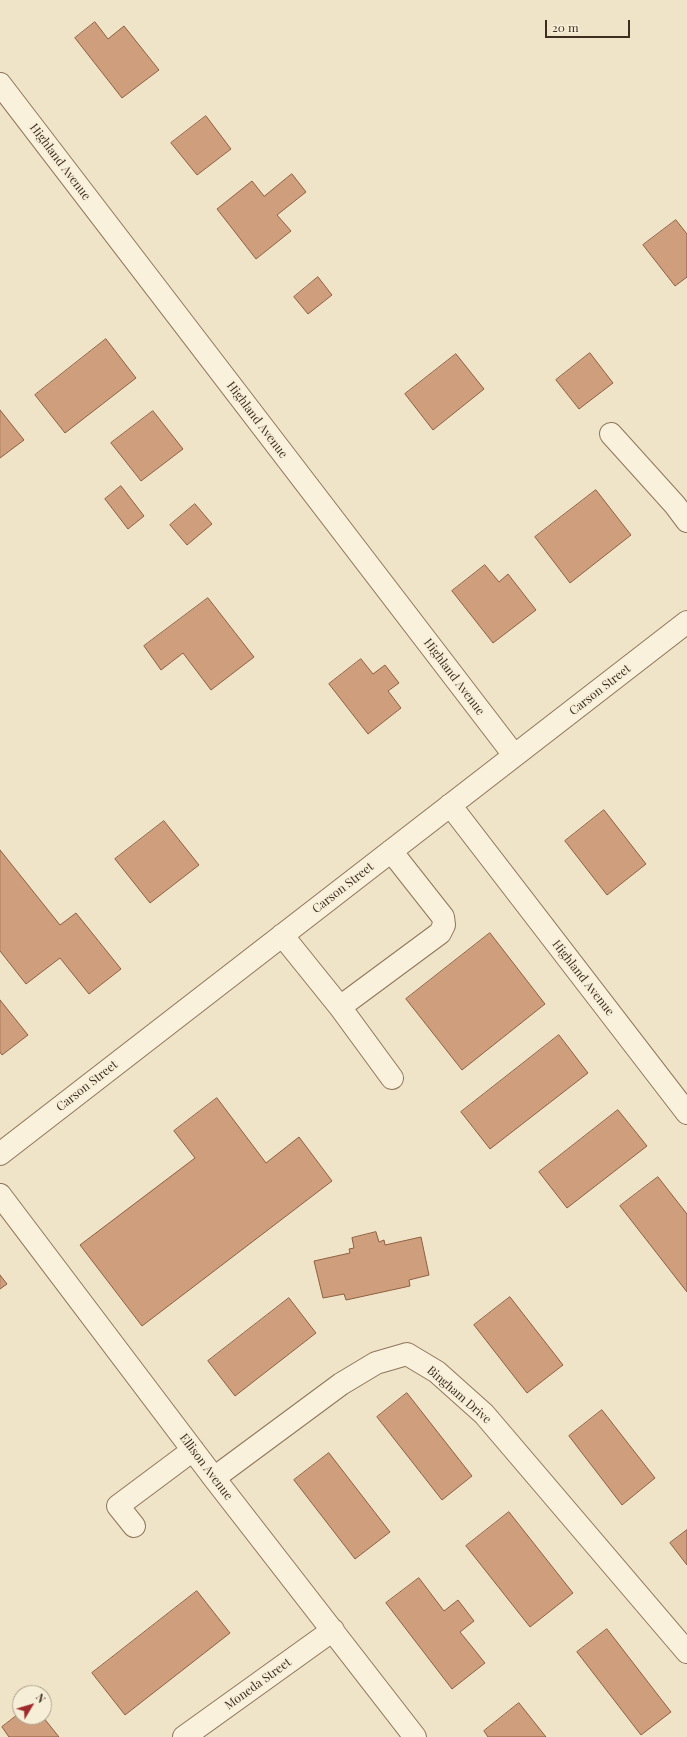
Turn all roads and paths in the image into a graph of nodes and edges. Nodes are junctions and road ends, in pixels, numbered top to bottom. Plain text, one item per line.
1 (0, 84) edge
2 (611, 434) dead end
3 (687, 521) edge
4 (687, 622) edge
5 (514, 755) junction
6 (450, 805) junction
7 (391, 851) junction
8 (282, 935) junction
9 (340, 1007) junction
10 (392, 1078) dead end
11 (687, 1113) edge
12 (0, 1154) edge
13 (0, 1195) edge
14 (193, 1450) junction
15 (214, 1478) junction
16 (134, 1526) dead end
17 (332, 1630) junction
18 (687, 1652) edge
19 (184, 1737) edge
20 (415, 1737) edge

1 - 5 street, Highland Avenue
2 - 3 street
4 - 5 street, Carson Street
5 - 6 street, Carson Street
6 - 7 street, Carson Street
6 - 11 street, Highland Avenue
7 - 8 street, Carson Street
7 - 9 street
8 - 9 street
8 - 12 street, Carson Street
9 - 10 street
13 - 14 street, Ellison Avenue
14 - 15 street, Ellison Avenue
14 - 16 street
15 - 17 street, Ellison Avenue
15 - 18 street, Bingham Drive
17 - 19 street, Moneda Street
17 - 20 street, Ellison Avenue

